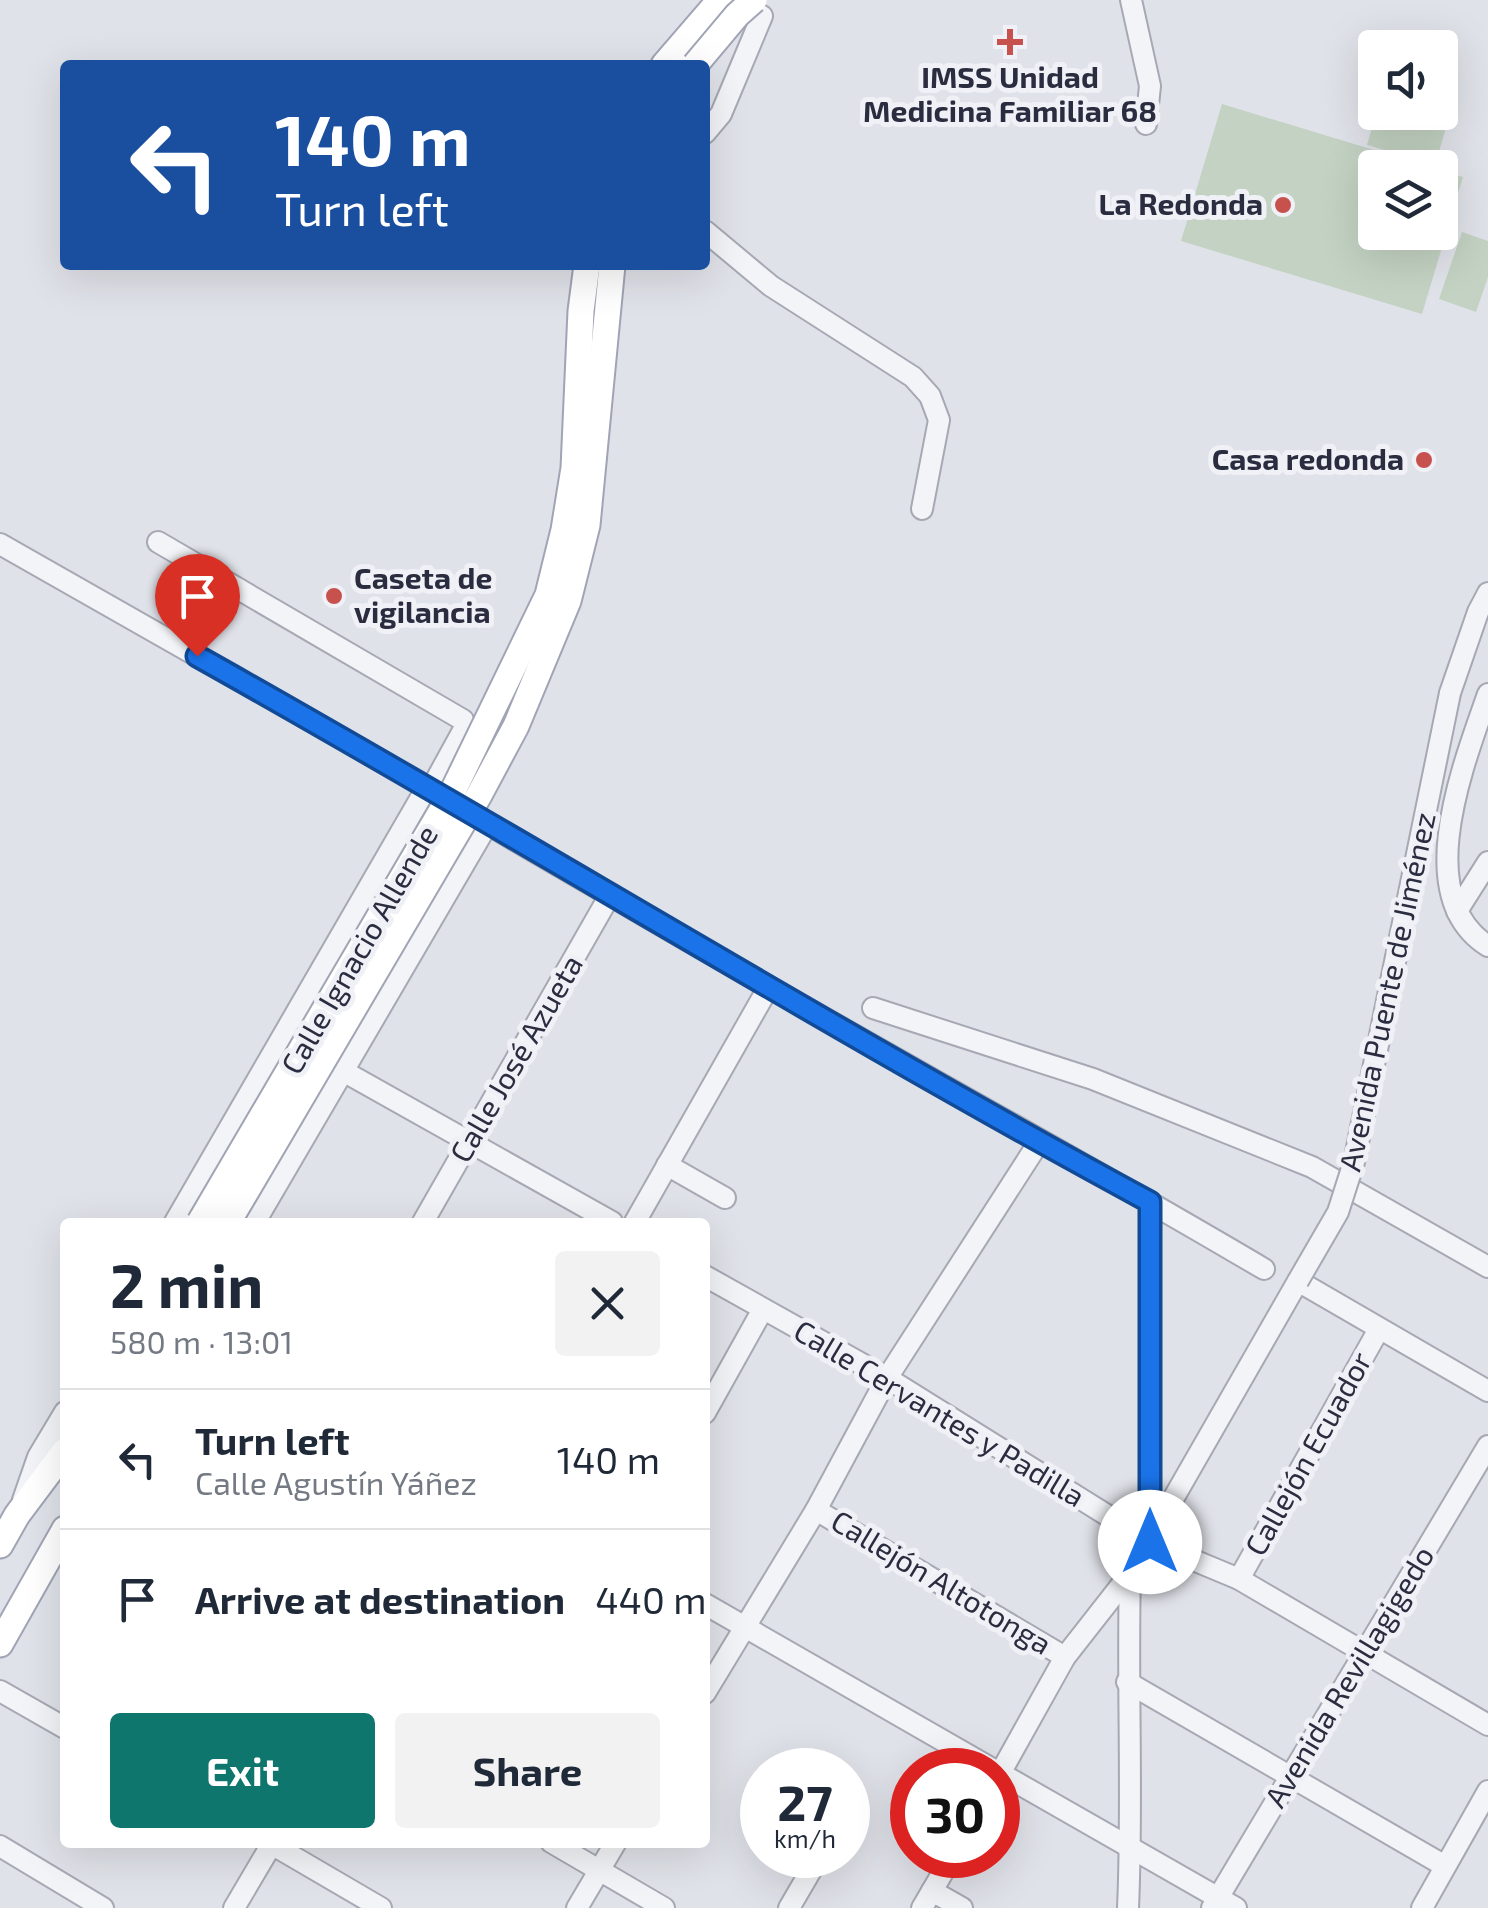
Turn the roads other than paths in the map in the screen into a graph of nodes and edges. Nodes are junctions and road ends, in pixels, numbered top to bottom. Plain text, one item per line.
1 (723, 0) edge
2 (754, 0) edge
3 (1131, 0) edge
4 (669, 60) edge
5 (700, 60) edge
6 (1146, 124) dead end
7 (710, 127) edge
8 (710, 234) edge
9 (586, 270) edge
10 (612, 270) edge
11 (922, 509) dead end
12 (158, 542) dead end
13 (0, 544) edge
14 (1485, 608) edge
15 (1488, 694) edge
16 (429, 788) junction
17 (487, 825) junction
18 (1488, 862) edge
19 (610, 895) junction
20 (1457, 910) junction
21 (1488, 946) edge
22 (768, 988) junction
23 (873, 1008) dead end
24 (343, 1071) junction
25 (469, 1142) junction
26 (1039, 1142) junction
27 (667, 1166) junction
28 (725, 1198) dead end
29 (1150, 1202) junction
30 (177, 1218) edge
31 (202, 1218) edge
32 (230, 1218) edge
33 (257, 1218) edge
34 (425, 1218) edge
35 (605, 1218) edge
36 (637, 1218) edge
37 (1488, 1267) edge
38 (1264, 1270) dead end
39 (710, 1279) edge
40 (1298, 1282) junction
41 (763, 1309) junction
42 (1379, 1329) junction
43 (887, 1378) junction
44 (1488, 1391) edge
45 (710, 1404) edge
46 (60, 1421) edge
47 (1488, 1446) edge
48 (60, 1458) edge
49 (816, 1510) junction
50 (17, 1514) junction
51 (1150, 1542) junction
52 (60, 1544) edge
53 (0, 1545) edge
54 (1130, 1574) junction
55 (1240, 1578) junction
56 (710, 1607) edge
57 (745, 1628) junction
58 (0, 1644) edge
59 (1364, 1652) junction
60 (1066, 1657) junction
61 (1127, 1682) junction
62 (710, 1686) edge
63 (0, 1692) edge
64 (60, 1725) edge
65 (1488, 1725) edge
66 (954, 1748) edge
67 (1012, 1748) edge
68 (1290, 1779) junction
69 (1020, 1786) edge
70 (1488, 1791) edge
71 (0, 1846) edge
72 (268, 1848) edge
73 (279, 1848) edge
74 (561, 1848) edge
75 (613, 1848) edge
76 (1130, 1849) junction
77 (1445, 1866) junction
78 (600, 1871) junction
79 (807, 1878) edge
80 (927, 1899) edge
81 (1222, 1905) edge
82 (102, 1908) edge
83 (234, 1908) edge
84 (381, 1908) edge
85 (578, 1908) edge
86 (664, 1908) edge
87 (789, 1908) edge
88 (962, 1908) edge
89 (1128, 1908) edge
90 (1422, 1908) edge

1 - 4 main road
1 - 7 street
2 - 5 main road, bridge
3 - 6 street
8 - 11 street
9 - 31 main road, Calle Ignacio Allende, bridge
10 - 32 main road, Calle Ignacio Allende, bridge
12 - 16 street, Calle Ignacio Allende
13 - 16 street
14 - 40 street, Avenida Puente de Jiménez, bridge
15 - 20 street
16 - 17 street
16 - 30 street, Calle Ignacio Allende
17 - 19 street
17 - 24 street, Calle Ignacio Allende
18 - 20 street
19 - 22 street
19 - 25 street, Calle José Azueta
20 - 21 street
22 - 26 street
22 - 27 street
23 - 37 street
24 - 25 street
24 - 33 street, Calle Ignacio Allende
25 - 34 street, Calle José Azueta
25 - 35 street
26 - 29 street
26 - 43 street
27 - 28 street
27 - 36 street
29 - 38 street
29 - 51 street
39 - 41 street, Calle Cervantes y Padilla
40 - 42 street
40 - 51 street, Avenida Puente de Jiménez
41 - 43 street, Calle Cervantes y Padilla
41 - 45 street
42 - 44 street
42 - 55 street, Callejón Ecuador
43 - 49 street
43 - 51 street, Calle Cervantes y Padilla
46 - 50 street
47 - 59 street, Avenida Revillagigedo
48 - 50 main road
49 - 57 street
49 - 60 street, Callejón Altotonga
50 - 53 main road
51 - 54 street, Avenida Puente de Jiménez
51 - 55 street, Calle Cervantes y Padilla
52 - 58 main road
54 - 60 street, Avenida Puente de Jiménez
54 - 61 street
55 - 59 street, Calle Cervantes y Padilla
56 - 57 street
57 - 62 street
57 - 66 street
59 - 65 street, Calle Cervantes y Padilla
59 - 68 street, Avenida Revillagigedo
60 - 67 street, Avenida Puente de Jiménez
61 - 68 street
61 - 76 street
63 - 64 street
68 - 77 street
68 - 81 street, Avenida Revillagigedo
69 - 76 street
70 - 77 street
71 - 82 street
72 - 83 street
73 - 84 street
74 - 78 street
75 - 78 street
76 - 81 street
76 - 89 street
77 - 90 street
78 - 85 street
78 - 86 street
79 - 87 street
80 - 88 street

